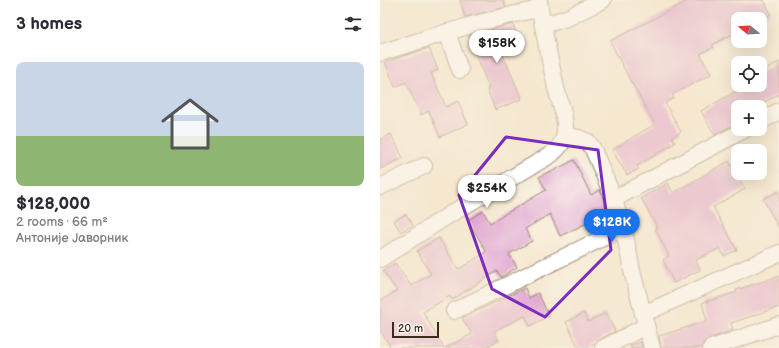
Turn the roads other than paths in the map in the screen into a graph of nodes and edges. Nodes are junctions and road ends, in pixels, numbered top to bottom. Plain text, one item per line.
1 (603, 0) edge
2 (540, 4) edge
3 (543, 25) junction
4 (447, 32) junction
5 (380, 53) edge
6 (460, 70) dead end
7 (779, 111) edge
8 (767, 118) edge
9 (565, 136) junction
10 (733, 136) edge
11 (424, 166) dead end
12 (380, 187) edge
13 (614, 199) junction
14 (623, 228) junction
15 (779, 253) edge
16 (380, 259) edge
17 (454, 311) dead end
18 (644, 320) junction
19 (779, 325) edge
20 (603, 348) edge
21 (652, 348) edge
22 (711, 348) edge

1 - 3 street
2 - 3 street
2 - 4 street
3 - 9 street
4 - 5 street
4 - 6 street
7 - 8 street
9 - 13 street
9 - 16 street
10 - 13 street
11 - 12 street
13 - 14 street
14 - 17 street
14 - 18 street
15 - 18 street
18 - 20 street
18 - 21 street
19 - 22 street

